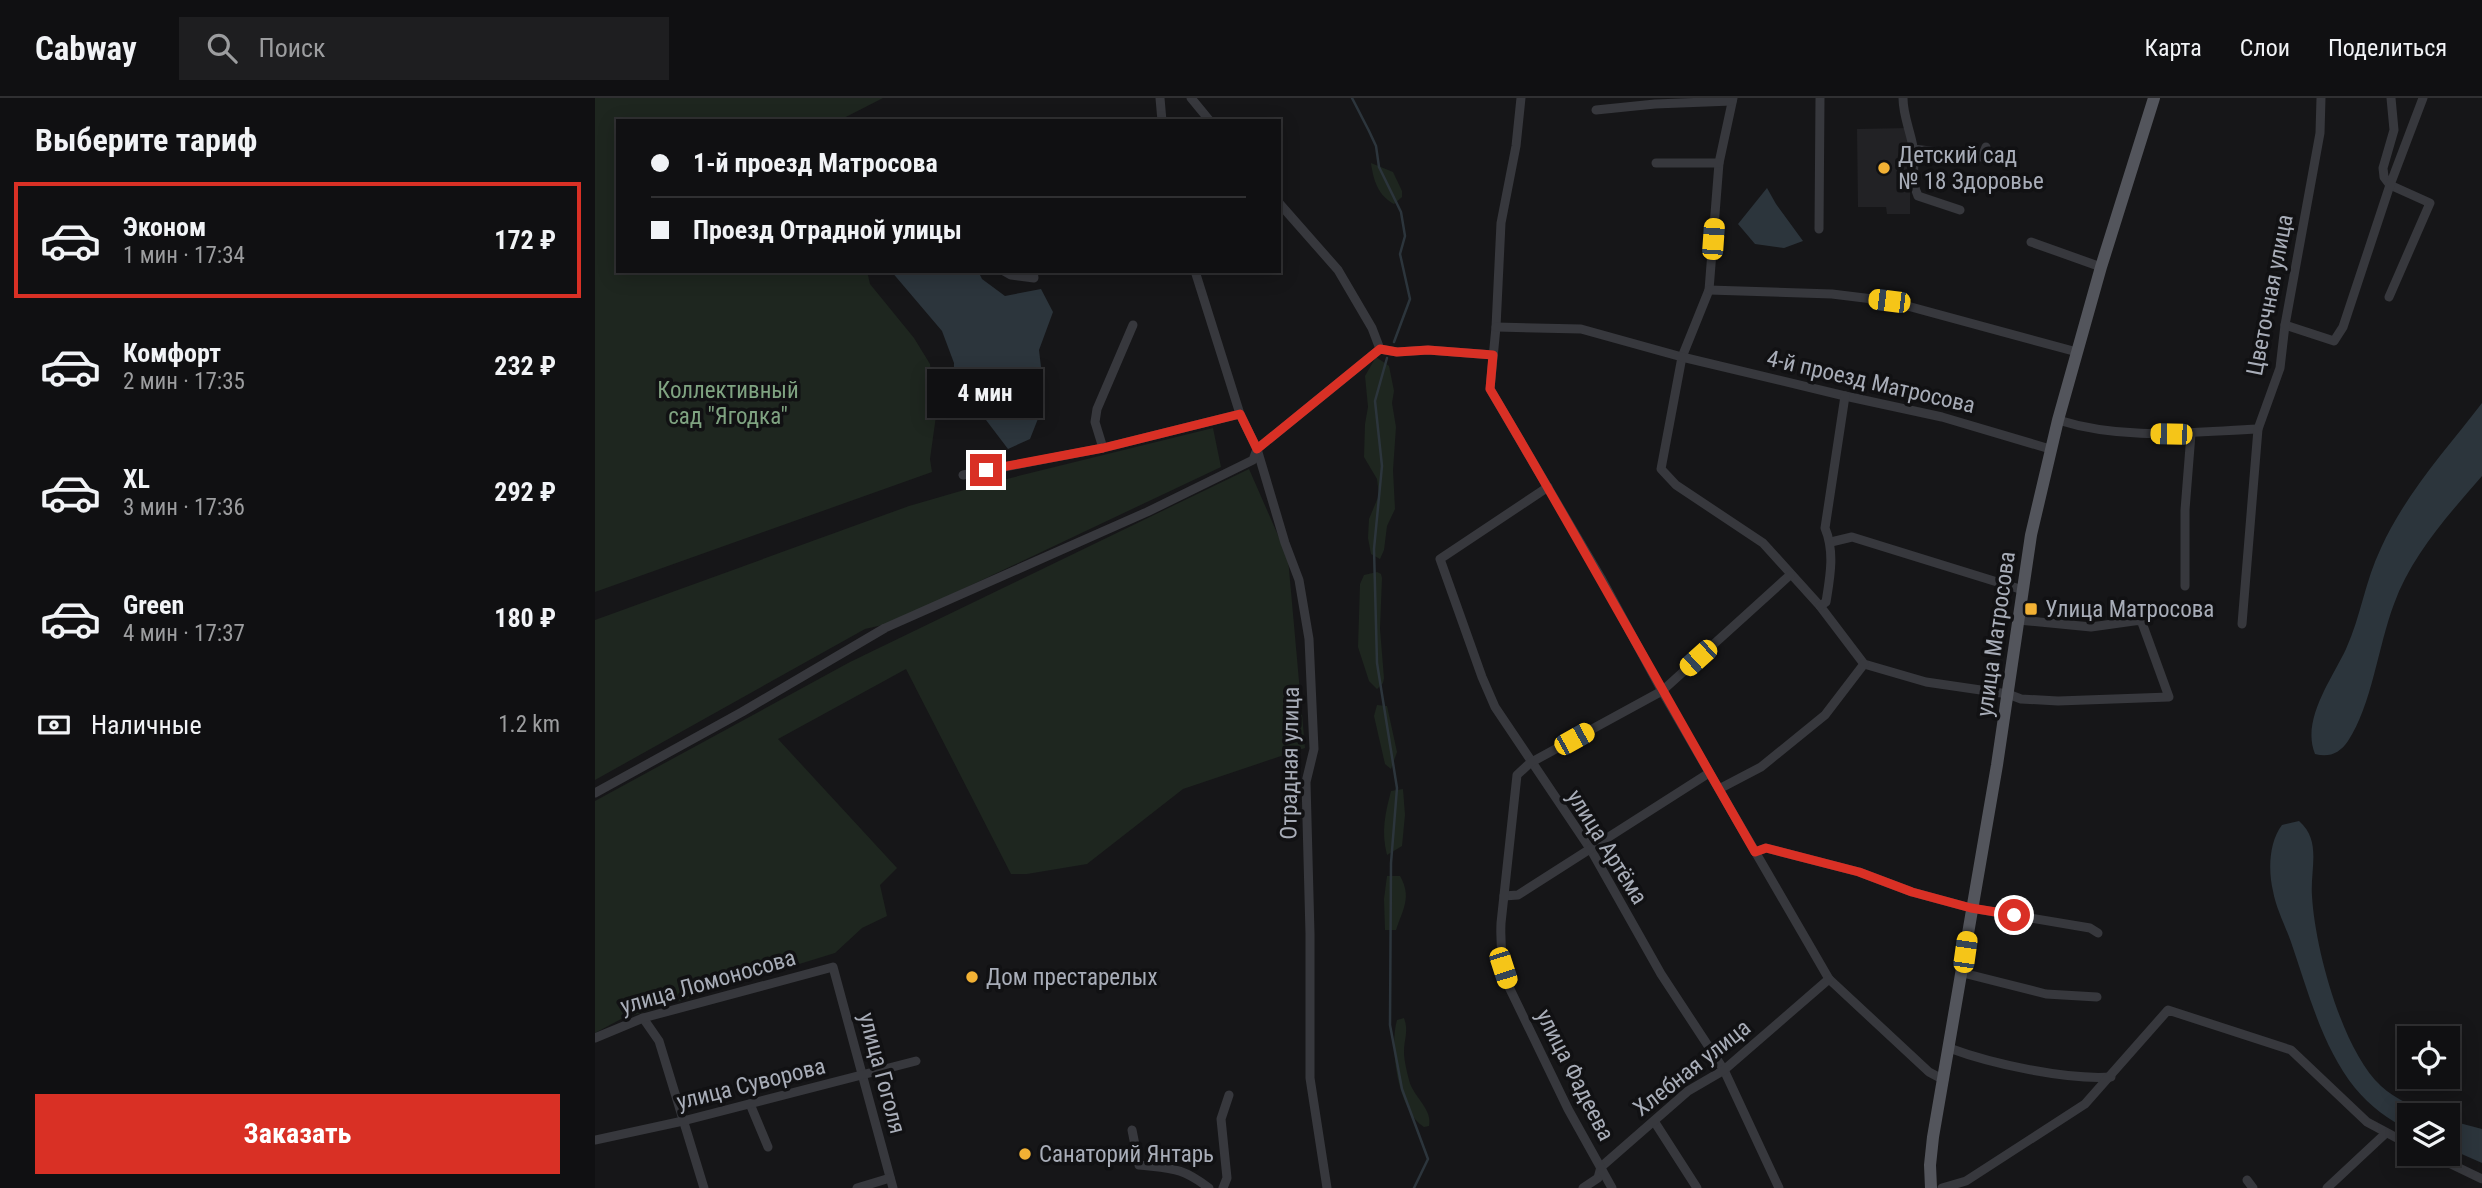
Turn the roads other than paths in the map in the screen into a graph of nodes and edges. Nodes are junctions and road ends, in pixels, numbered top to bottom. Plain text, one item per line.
1 (1160, 98) edge
2 (1191, 98) edge
3 (1521, 98) edge
4 (1819, 98) edge
5 (1903, 98) edge
6 (2154, 98) edge
7 (2321, 98) edge
8 (2391, 98) edge
9 (2423, 98) edge
10 (1732, 100) edge
11 (1596, 110) dead end
12 (1162, 119) edge
13 (1208, 119) edge
14 (1986, 147) dead end
15 (1913, 149) junction
16 (1655, 163) dead end
17 (1719, 163) junction
18 (2390, 185) junction
19 (1281, 205) edge
20 (1960, 209) dead end
21 (1819, 229) dead end
22 (2031, 243) dead end
23 (2101, 267) junction
24 (1008, 273) edge
25 (1034, 273) edge
26 (1196, 273) edge
27 (1709, 290) junction
28 (2389, 297) dead end
29 (1133, 325) dead end
30 (2285, 325) junction
31 (1496, 327) junction
32 (1380, 349) junction
33 (2077, 352) junction
34 (1493, 355) junction
35 (1682, 357) junction
36 (1845, 397) junction
37 (1240, 414) junction
38 (2058, 420) junction
39 (2258, 429) junction
40 (2191, 434) junction
41 (1103, 448) junction
42 (1257, 449) junction
43 (2050, 449) junction
44 (963, 475) dead end
45 (1548, 487) junction
46 (1831, 542) junction
47 (1790, 575) junction
48 (2185, 586) dead end
49 (2023, 590) junction
50 (1820, 606) junction
51 (2018, 620) junction
52 (2242, 624) dead end
53 (1864, 664) junction
54 (1662, 691) junction
55 (2008, 694) junction
56 (1530, 762) junction
57 (1709, 773) junction
58 (1719, 789) junction
59 (595, 793) edge
60 (1591, 850) junction
61 (1755, 852) junction
62 (1504, 896) junction
63 (1971, 908) junction
64 (2098, 933) dead end
65 (833, 967) joint
66 (1962, 973) junction
67 (1829, 979) junction
68 (2097, 997) dead end
69 (643, 1018) junction
70 (595, 1038) edge
71 (1949, 1048) junction
72 (916, 1061) dead end
73 (1724, 1070) junction
74 (863, 1076) junction
75 (2111, 1077) junction
76 (1944, 1080) junction
77 (1229, 1096) dead end
78 (750, 1104) junction
79 (683, 1121) junction
80 (1654, 1121) junction
81 (1132, 1130) dead end
82 (2386, 1133) junction
83 (2397, 1138) edge
84 (595, 1140) edge
85 (768, 1147) dead end
86 (2455, 1166) edge
87 (1601, 1167) junction
88 (890, 1178) junction
89 (2482, 1179) edge
90 (2247, 1180) dead end
91 (704, 1188) edge
92 (857, 1188) edge
93 (893, 1188) edge
94 (1209, 1188) edge
95 (1223, 1188) edge
96 (1327, 1188) edge
97 (1583, 1188) edge
98 (1612, 1188) edge
99 (1697, 1188) edge
100 (1779, 1188) edge
101 (1932, 1188) edge
102 (1943, 1188) edge
103 (2253, 1188) edge
104 (2327, 1188) edge

1 - 12 street
2 - 13 street
3 - 31 street
4 - 21 street
5 - 15 street
6 - 23 main road, улица Матросова
7 - 30 street, Цветочная улица
8 - 18 street
9 - 18 street
10 - 11 street
10 - 17 street
14 - 15 street
15 - 20 street
16 - 17 street
17 - 27 street
18 - 28 street
18 - 30 street
19 - 32 street
22 - 23 street
23 - 33 main road, улица Матросова
24 - 25 street
26 - 37 street, Отрадная улица
27 - 33 street
27 - 35 street
29 - 41 street
30 - 39 street, Цветочная улица
31 - 34 street
31 - 35 street, 4-й проезд Матросова
32 - 34 street
32 - 42 street
33 - 38 main road, улица Матросова
34 - 45 street
35 - 36 street, 4-й проезд Матросова
35 - 47 street
36 - 43 street, 4-й проезд Матросова
36 - 46 street
37 - 41 street
37 - 42 street, Отрадная улица
38 - 40 street
38 - 43 main road, улица Матросова
39 - 40 street
39 - 52 street, Цветочная улица
40 - 48 street
41 - 44 street
42 - 59 street
42 - 96 street, Отрадная улица
43 - 49 main road, улица Матросова
45 - 54 street
45 - 56 street, улица Артёма
46 - 49 street
46 - 50 street
47 - 50 street
47 - 54 street
49 - 51 main road, улица Матросова
50 - 53 street
51 - 55 main road, улица Матросова
51 - 55 street
53 - 55 street
53 - 58 street
54 - 56 street
54 - 57 street
55 - 63 main road, улица Матросова
56 - 60 street, улица Артёма
56 - 62 street, улица Фадеева
57 - 58 street
57 - 60 street
58 - 61 street
60 - 62 street
60 - 73 street, улица Артёма
61 - 63 street
61 - 67 street
62 - 87 street, улица Фадеева
63 - 64 street
63 - 66 main road, улица Матросова
65 - 69 street, улица Ломоносова
65 - 74 street, улица Гоголя
66 - 68 street
66 - 71 main road, улица Матросова
67 - 73 street, Хлебная улица
67 - 76 street
69 - 70 street, улица Ломоносова
69 - 79 street
71 - 75 street
71 - 76 main road, улица Матросова
72 - 74 street, улица Суворова
73 - 80 street, Хлебная улица
73 - 100 street, улица Артёма
74 - 78 street, улица Суворова
74 - 88 street, улица Гоголя
75 - 82 street
75 - 102 street
76 - 101 main road, улица Матросова
77 - 95 street
78 - 79 street, улица Суворова
78 - 85 street
79 - 84 street, улица Суворова
79 - 91 street
80 - 87 street, Хлебная улица
80 - 99 street
81 - 94 street
82 - 83 street
82 - 104 street
86 - 89 street
87 - 97 street, Хлебная улица
87 - 98 street, улица Фадеева
88 - 92 street
88 - 93 street, улица Гоголя
90 - 103 street

